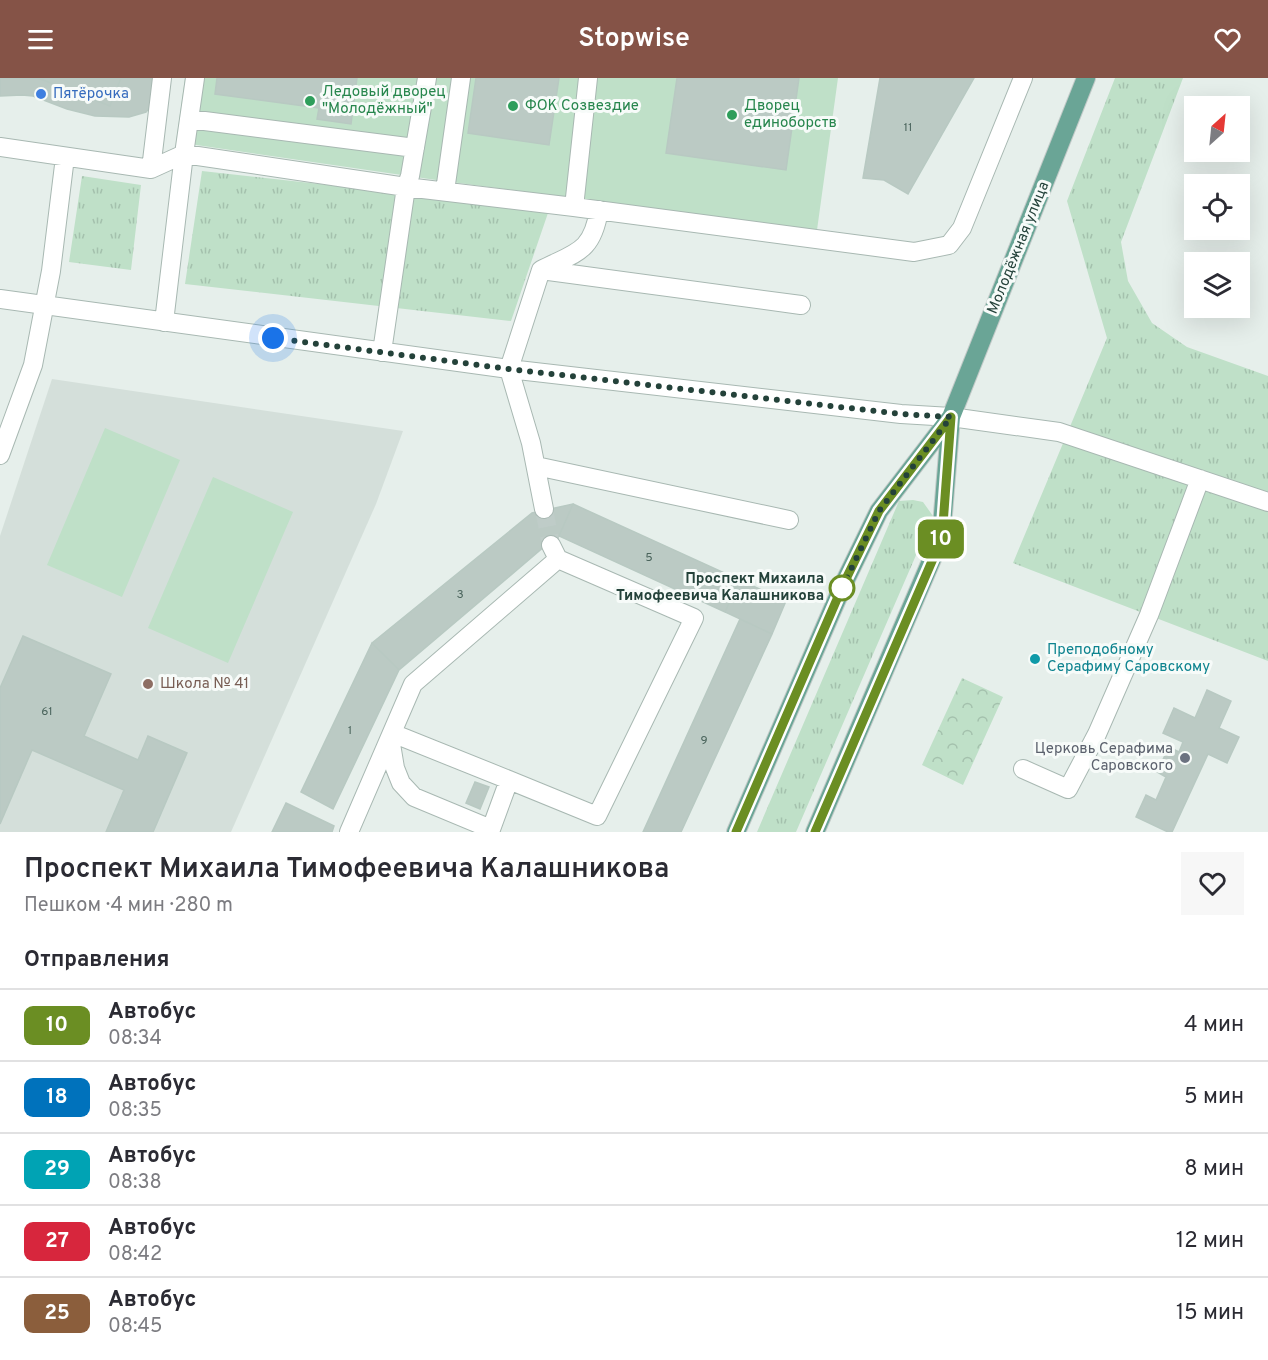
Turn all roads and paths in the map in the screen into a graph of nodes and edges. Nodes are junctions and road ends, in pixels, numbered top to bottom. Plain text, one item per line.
1 (162, 78) edge
2 (195, 78) edge
3 (427, 78) edge
4 (462, 78) edge
5 (588, 78) edge
6 (1023, 78) edge
7 (1086, 78) edge
8 (189, 119) junction
9 (0, 147) edge
10 (415, 148) junction
11 (184, 154) junction
12 (65, 157) junction
13 (151, 169) junction
14 (406, 188) junction
15 (445, 191) junction
16 (574, 207) junction
17 (599, 210) junction
18 (541, 270) junction
19 (0, 299) edge
20 (801, 305) dead end
21 (45, 306) junction
22 (164, 322) junction
23 (381, 352) junction
24 (509, 369) junction
25 (951, 417) junction
26 (0, 455) edge
27 (536, 466) junction
28 (1200, 479) junction
29 (1268, 502) edge
30 (544, 509) tunnel mouth
31 (789, 520) dead end
32 (391, 736) junction
33 (1023, 769) dead end
34 (509, 780) junction
35 (490, 830) edge
36 (349, 832) edge
37 (736, 832) edge
38 (815, 832) edge

1 - 13 street
2 - 8 street
3 - 10 street
4 - 15 street
5 - 16 street
6 - 17 street
7 - 25 main road, Молодёжная улица
8 - 10 street
8 - 11 street
9 - 12 street
10 - 14 street
11 - 13 street
11 - 14 street
11 - 22 street
12 - 13 street
12 - 21 street
14 - 15 street
14 - 23 street
15 - 16 street
16 - 17 street
17 - 18 street
18 - 20 street
18 - 24 street
19 - 21 street
21 - 22 street
21 - 26 street
22 - 23 street
23 - 24 street
24 - 25 street
24 - 27 street
25 - 28 street
25 - 37 main road, Молодёжная улица
25 - 38 main road, Молодёжная улица
27 - 30 street
27 - 31 street
28 - 29 street
28 - 33 street
32 - 34 street
32 - 34 street
32 - 35 street
32 - 36 street
34 - 35 street

